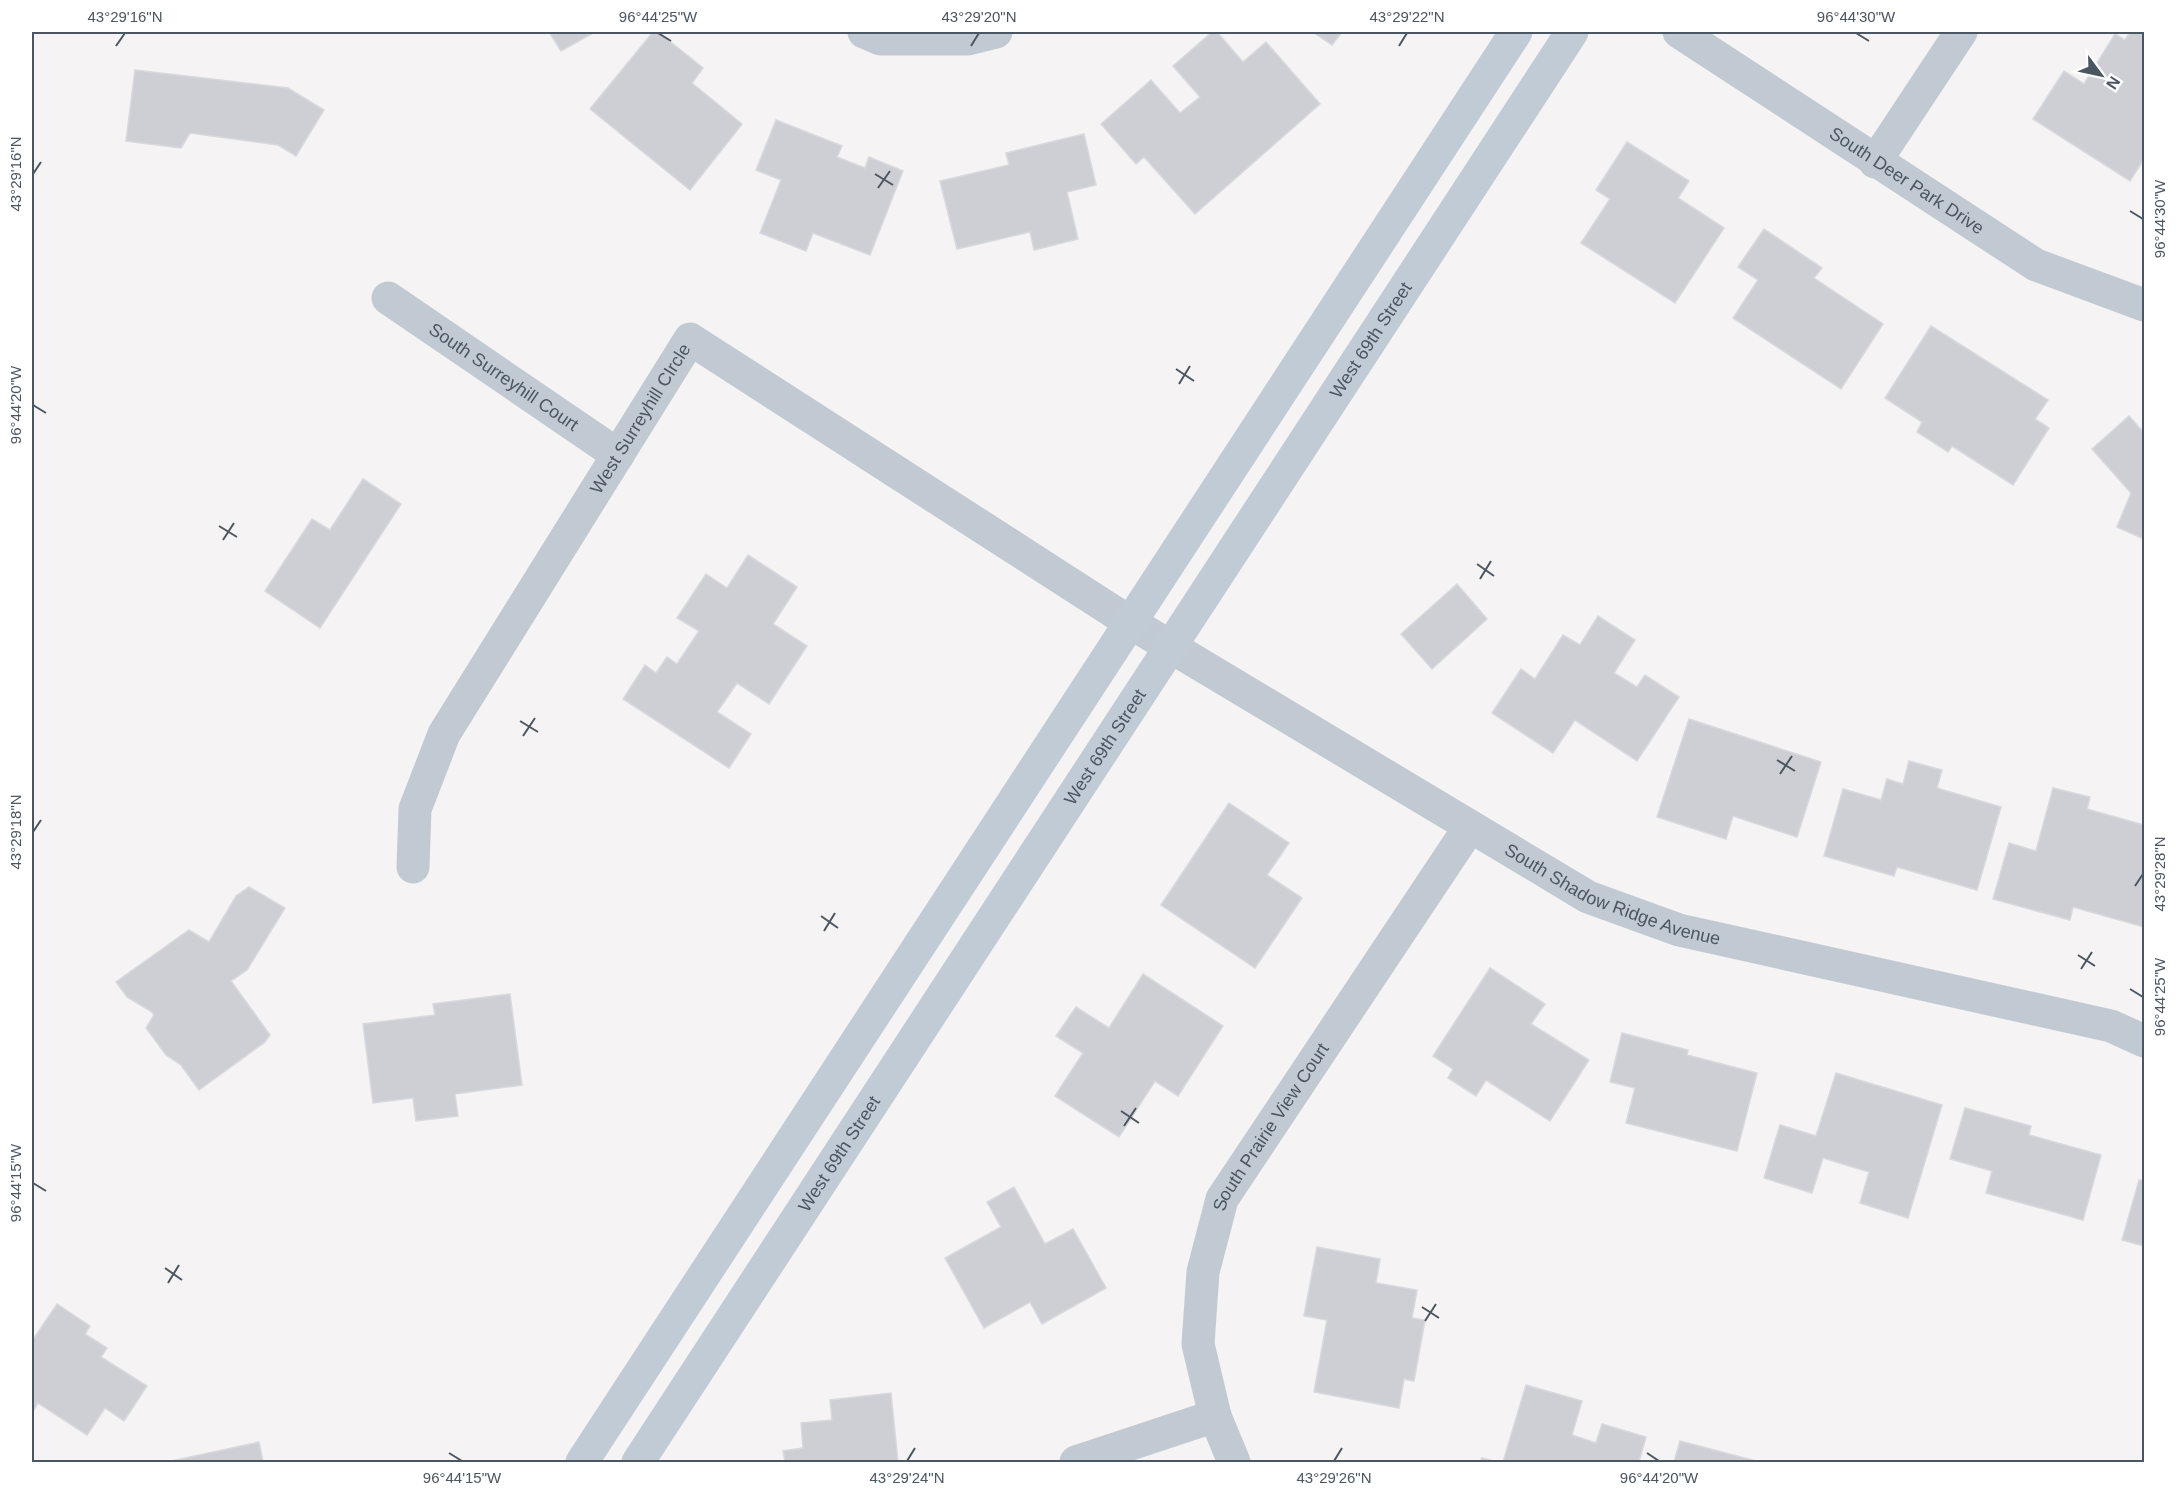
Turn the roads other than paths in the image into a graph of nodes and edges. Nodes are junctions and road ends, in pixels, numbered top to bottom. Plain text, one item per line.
1 (864, 32) edge
2 (996, 32) edge
3 (1516, 32) edge
4 (1572, 32) edge
5 (1679, 32) edge
6 (1961, 32) edge
7 (1875, 162) junction
8 (388, 298) dead end
9 (2145, 305) edge
10 (618, 455) junction
11 (1131, 623) junction
12 (1170, 647) junction
13 (1470, 828) junction
14 (413, 867) dead end
15 (2145, 1041) edge
16 (1215, 1416) junction
17 (582, 1462) edge
18 (638, 1462) edge
19 (1076, 1462) edge
20 (1234, 1462) edge

1 - 2 street
3 - 11 main road
4 - 12 main road, West 69th Street
5 - 7 street, South Deer Park Drive
6 - 7 street
7 - 9 street, South Deer Park Drive
8 - 10 street, South Surreyhill Court
10 - 11 street, West Surreyhill CIrcle
10 - 14 street, West Surreyhill CIrcle
11 - 12 street, South Shadow Ridge Avenue
11 - 17 main road
12 - 13 street, South Shadow Ridge Avenue
12 - 18 main road, West 69th Street
13 - 15 street, South Shadow Ridge Avenue
13 - 16 street, South Prairie View Court
16 - 19 street
16 - 20 street, South Prairie View Court

